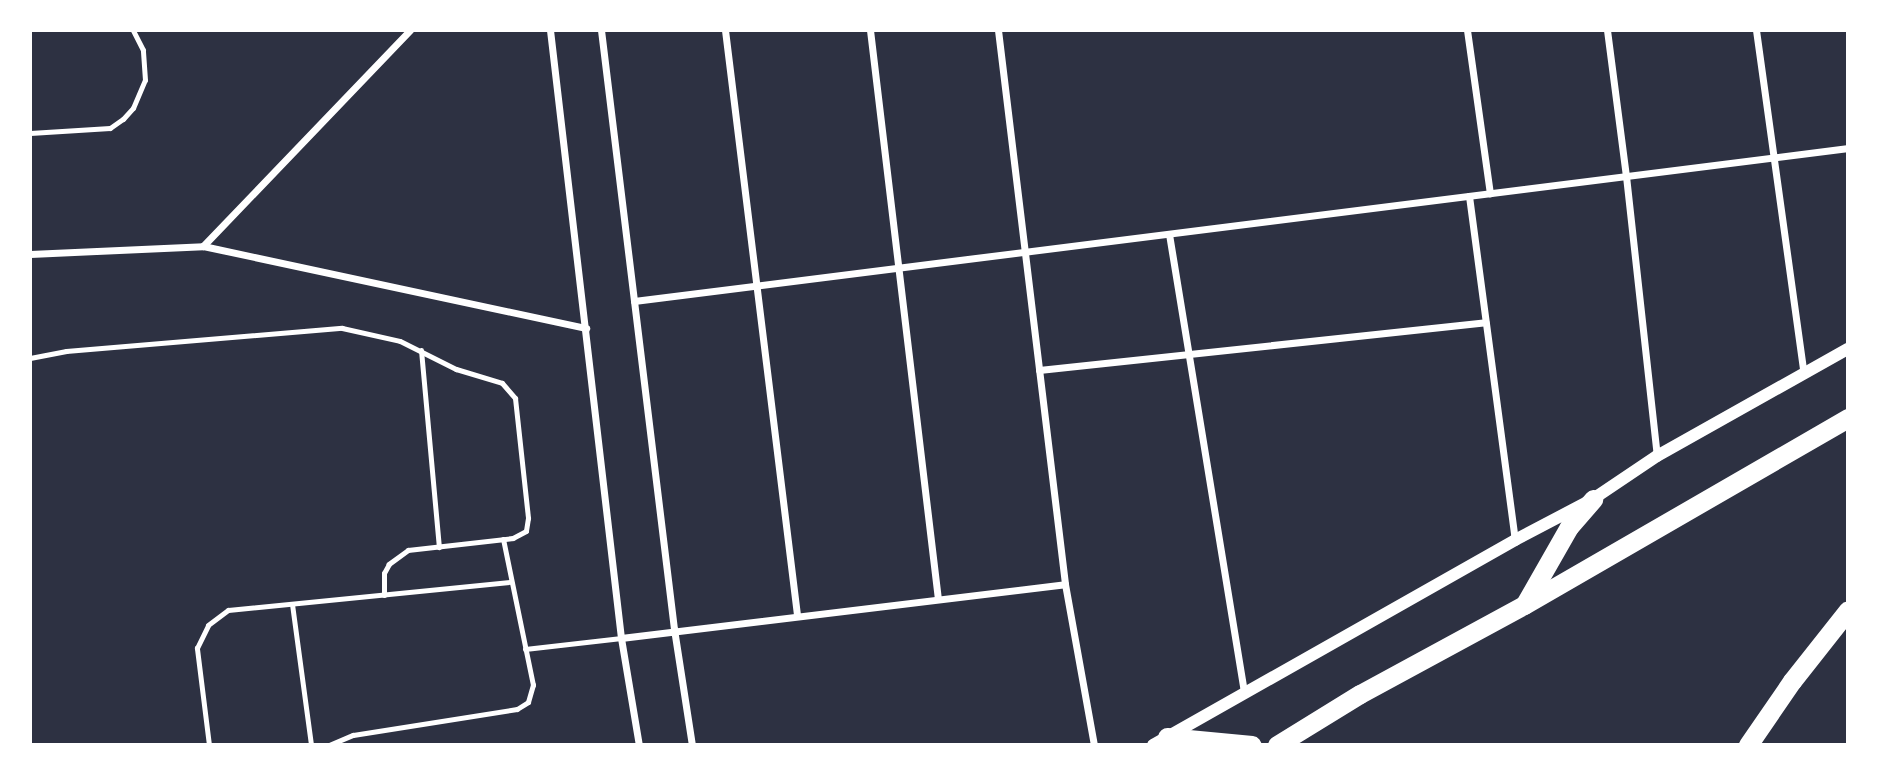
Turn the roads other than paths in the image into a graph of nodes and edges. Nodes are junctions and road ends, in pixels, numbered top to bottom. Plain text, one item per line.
1 (133, 30) edge
2 (410, 30) edge
3 (550, 30) edge
4 (601, 30) edge
5 (725, 30) edge
6 (870, 30) edge
7 (998, 30) edge
8 (1467, 30) edge
9 (1606, 30) edge
10 (1756, 30) edge
11 (30, 133) edge
12 (1848, 148) edge
13 (1774, 158) junction
14 (1626, 176) junction
15 (1490, 193) junction
16 (1469, 196) junction
17 (1169, 234) junction
18 (203, 246) junction
19 (1025, 251) junction
20 (30, 254) edge
21 (898, 267) junction
22 (757, 285) junction
23 (634, 300) junction
24 (1485, 322) junction
25 (586, 328) junction
26 (1848, 349) edge
27 (421, 350) junction
28 (1190, 354) junction
29 (30, 358) edge
30 (1039, 370) junction
31 (1804, 374) junction
32 (1848, 418) edge
33 (1657, 456) junction
34 (1593, 499) junction
35 (503, 539) junction
36 (1515, 540) junction
37 (439, 547) junction
38 (511, 582) junction
39 (1065, 584) junction
40 (384, 595) junction
41 (938, 599) junction
42 (292, 604) junction
43 (1524, 605) junction
44 (1848, 610) edge
45 (797, 615) junction
46 (674, 629) junction
47 (621, 638) junction
48 (525, 649) junction
49 (1244, 693) junction
50 (1160, 741) edge
51 (209, 745) edge
52 (311, 745) edge
53 (329, 745) edge
54 (639, 745) edge
55 (692, 745) edge
56 (1094, 745) edge
57 (1252, 745) edge
58 (1278, 745) edge
59 (1748, 745) edge

1 - 11 lane
2 - 18 street
3 - 25 street
4 - 23 street
5 - 22 street
6 - 21 street
7 - 19 street
8 - 15 street
9 - 14 street
10 - 13 street
12 - 13 street
13 - 14 street
13 - 31 street
14 - 15 street
14 - 33 street
15 - 16 street
16 - 17 street
16 - 24 street
17 - 19 street
17 - 28 street
18 - 20 street
18 - 25 street
19 - 21 street
19 - 30 street
21 - 22 street
21 - 41 street
22 - 23 street
22 - 45 street
23 - 46 street
24 - 28 street
24 - 36 street
25 - 47 street
26 - 31 street
27 - 29 lane
27 - 35 lane
27 - 37 lane
28 - 30 street
28 - 49 street
30 - 39 street
31 - 33 street
32 - 43 highway
33 - 34 street
34 - 36 street
34 - 43 highway
35 - 37 lane
35 - 38 lane
36 - 49 street
37 - 40 lane
38 - 40 lane
38 - 48 lane
39 - 41 street
39 - 56 street
40 - 42 lane
41 - 45 street
42 - 51 lane
42 - 52 lane
43 - 58 highway
44 - 59 highway
45 - 46 street
46 - 47 street
46 - 55 street
47 - 48 lane
47 - 54 street
48 - 53 lane
49 - 50 street
50 - 57 highway

